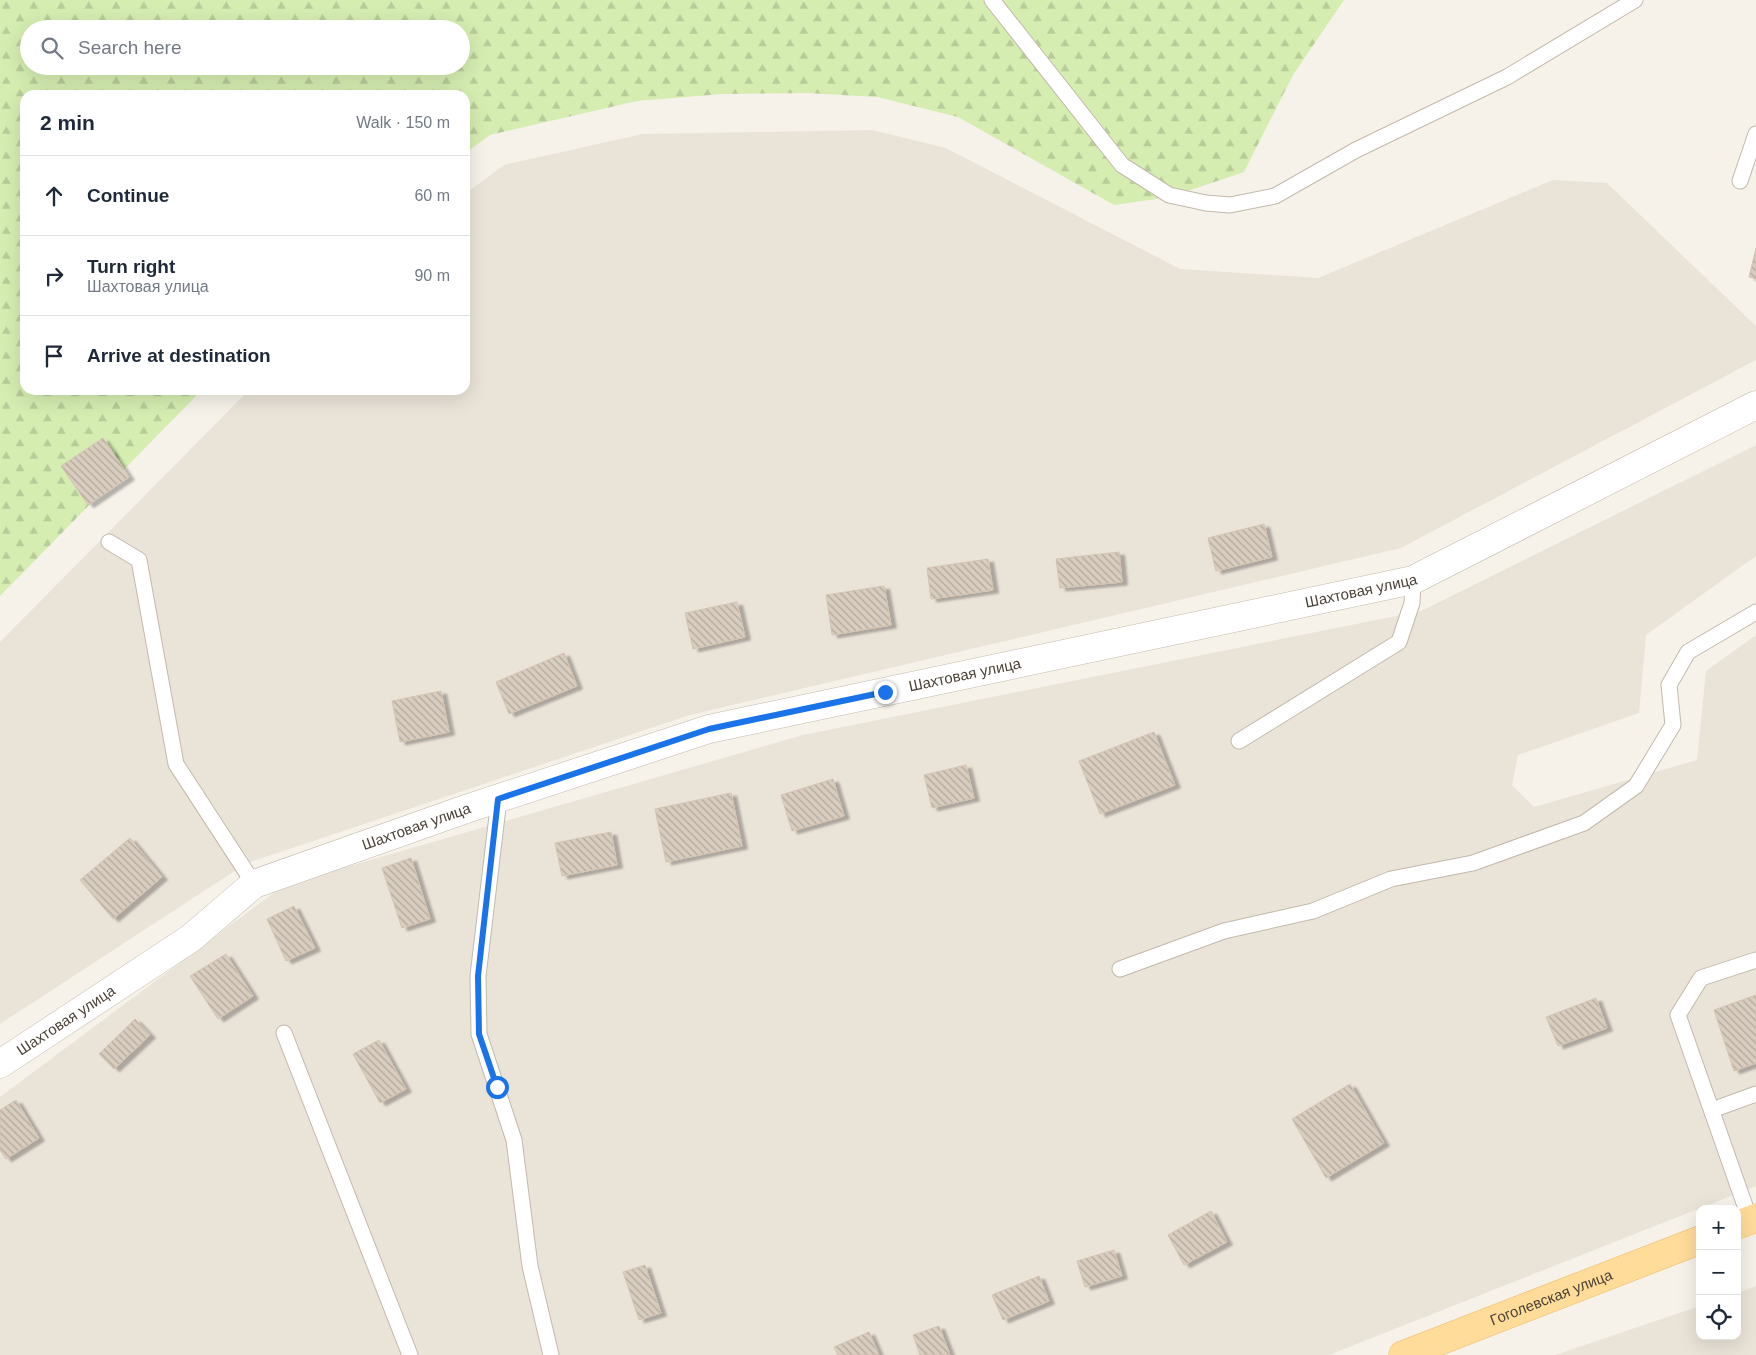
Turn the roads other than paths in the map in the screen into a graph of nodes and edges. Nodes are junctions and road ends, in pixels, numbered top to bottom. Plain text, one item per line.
1 (992, 0) edge
2 (1636, 0) edge
3 (1756, 134) edge
4 (1740, 181) dead end
5 (1756, 405) edge
6 (109, 542) dead end
7 (1412, 580) junction
8 (1756, 612) edge
9 (1239, 741) dead end
10 (498, 799) junction
11 (254, 884) junction
12 (1756, 960) edge
13 (1120, 969) dead end
14 (284, 1033) dead end
15 (0, 1064) edge
16 (1756, 1094) edge
17 (1712, 1110) junction
18 (1748, 1221) edge
19 (1696, 1242) edge
20 (410, 1355) edge
21 (551, 1355) edge
22 (1403, 1355) edge

1 - 2 lane
3 - 4 lane
5 - 7 street, Шахтовая улица
6 - 11 lane
7 - 9 lane
7 - 10 street, Шахтовая улица
8 - 13 lane
10 - 11 street, Шахтовая улица
10 - 21 lane
11 - 15 street, Шахтовая улица
12 - 17 lane
14 - 20 lane
16 - 17 lane
17 - 18 lane
19 - 22 main road, Гоголевская улица

